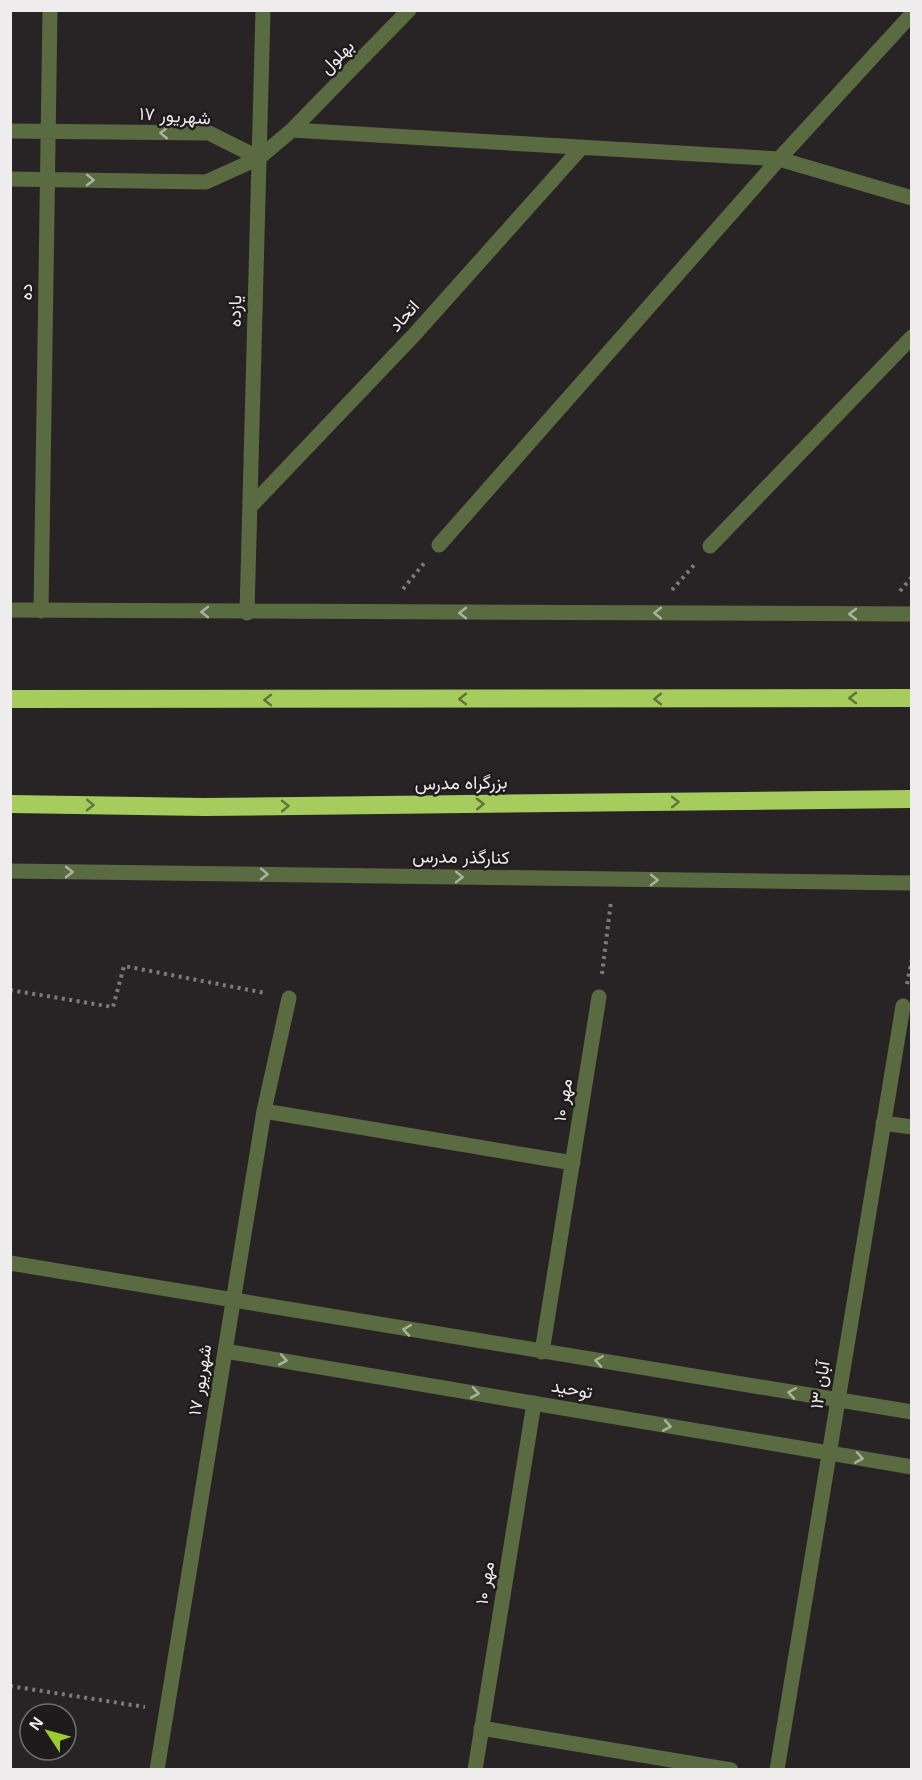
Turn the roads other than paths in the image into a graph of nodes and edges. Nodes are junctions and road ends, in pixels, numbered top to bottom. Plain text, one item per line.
1 (50, 10) edge
2 (263, 10) edge
3 (409, 10) edge
4 (912, 14) edge
5 (292, 130) junction
6 (10, 131) edge
7 (48, 131) junction
8 (582, 147) junction
9 (259, 158) junction
10 (779, 159) junction
11 (10, 179) edge
12 (48, 179) junction
13 (912, 198) edge
14 (912, 337) edge
15 (250, 507) junction
16 (439, 545) road end
17 (710, 546) road end
18 (10, 610) edge
19 (41, 611) junction
20 (247, 613) junction
21 (912, 614) edge
22 (912, 698) edge
23 (10, 699) edge
24 (912, 800) edge
25 (10, 804) edge
26 (10, 871) edge
27 (912, 883) edge
28 (600, 997) road end
29 (289, 998) road end
30 (903, 1006) dead end
31 (264, 1111) junction
32 (884, 1123) junction
33 (912, 1127) edge
34 (573, 1163) junction
35 (10, 1263) edge
36 (233, 1301) junction
37 (225, 1351) junction
38 (542, 1352) junction
39 (838, 1400) junction
40 (534, 1403) junction
41 (912, 1412) edge
42 (829, 1453) junction
43 (912, 1467) edge
44 (481, 1728) junction
45 (157, 1770) edge
46 (474, 1770) edge
47 (731, 1770) edge
48 (777, 1770) edge

1 - 7 street, ده
2 - 9 street, یازده
3 - 5 street, بهلول
4 - 10 street
5 - 8 street
5 - 9 street, بهلول
6 - 7 street, ۱۷ شهریور
9 -> 7 street, ۱۷ شهریور
7 - 12 street, ده
8 - 10 street
8 - 15 street, اتحاد
12 -> 9 street
9 - 15 street, یازده
10 - 13 street
10 - 16 street
11 - 12 street
12 - 19 street, ده
14 - 17 street
15 - 20 street, یازده
18 - 19 street
20 -> 19 street
21 -> 20 street
22 -> 23 highway
25 -> 24 highway, بزرگراه مدرس
26 -> 27 street, کنارگذر مدرس
28 - 34 street, ۱۰ مهر
29 - 31 street, ۱۷ شهریور
30 - 32 street, ۱۳ آبان
31 - 34 street
31 - 36 street, ۱۷ شهریور
32 - 33 street
32 - 39 street, ۱۳ آبان
34 - 38 street, ۱۰ مهر
35 - 36 street, توحید
36 - 37 street, ۱۷ شهریور
38 -> 36 street, توحید
37 -> 40 street, توحید
37 - 45 street, ۱۷ شهریور
39 -> 38 street, توحید
39 - 41 street, توحید
39 - 42 street, ۱۳ آبان
40 -> 42 street, توحید
40 - 44 street, ۱۰ مهر
42 -> 43 street, توحید
42 - 48 street, ۱۳ آبان
44 - 46 street, ۱۰ مهر
44 - 47 street

